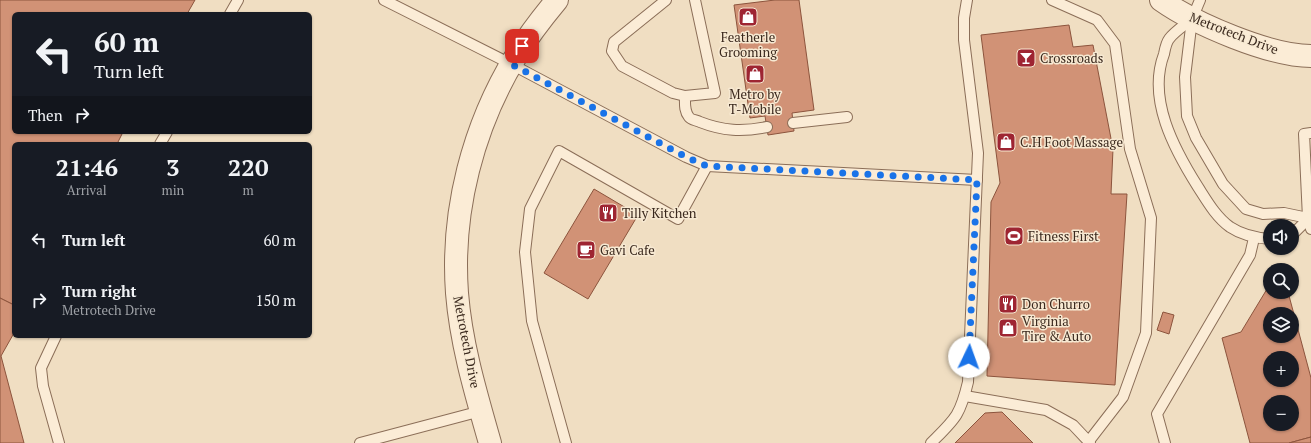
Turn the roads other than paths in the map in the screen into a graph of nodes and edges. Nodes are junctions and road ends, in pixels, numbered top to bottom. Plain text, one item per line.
1 (238, 0) edge
2 (384, 0) edge
3 (557, 0) edge
4 (666, 0) edge
5 (695, 0) edge
6 (967, 0) edge
7 (1052, 0) edge
8 (1161, 0) edge
9 (1196, 10) edge
10 (231, 12) edge
11 (1311, 56) edge
12 (511, 64) junction
13 (685, 96) junction
14 (847, 117) dead end
15 (793, 123) dead end
16 (766, 127) dead end
17 (1311, 134) edge
18 (707, 166) junction
19 (977, 180) junction
20 (1310, 217) edge
21 (1299, 228) edge
22 (1311, 229) edge
23 (1254, 238) junction
24 (1263, 239) edge
25 (55, 338) edge
26 (965, 396) junction
27 (481, 411) junction
28 (1090, 442) edge
29 (59, 443) edge
30 (360, 443) edge
31 (490, 443) edge
32 (566, 443) edge
33 (931, 443) edge
34 (1165, 443) edge

1 - 10 lane
2 - 12 lane
3 - 12 street, Metrotech Drive
4 - 13 lane
5 - 13 lane
6 - 19 lane
7 - 28 lane
8 - 9 street, Metrotech Drive
9 - 11 street, Metrotech Drive
9 - 20 lane
9 - 23 lane
12 - 18 lane
12 - 27 street, Metrotech Drive
13 - 16 lane
14 - 15 lane
17 - 20 lane
18 - 19 lane
18 - 32 lane
19 - 26 lane
20 - 21 lane
20 - 22 lane
23 - 24 lane
23 - 34 lane
25 - 29 lane
26 - 28 lane
26 - 33 lane
27 - 30 lane
27 - 31 street, Metrotech Drive

